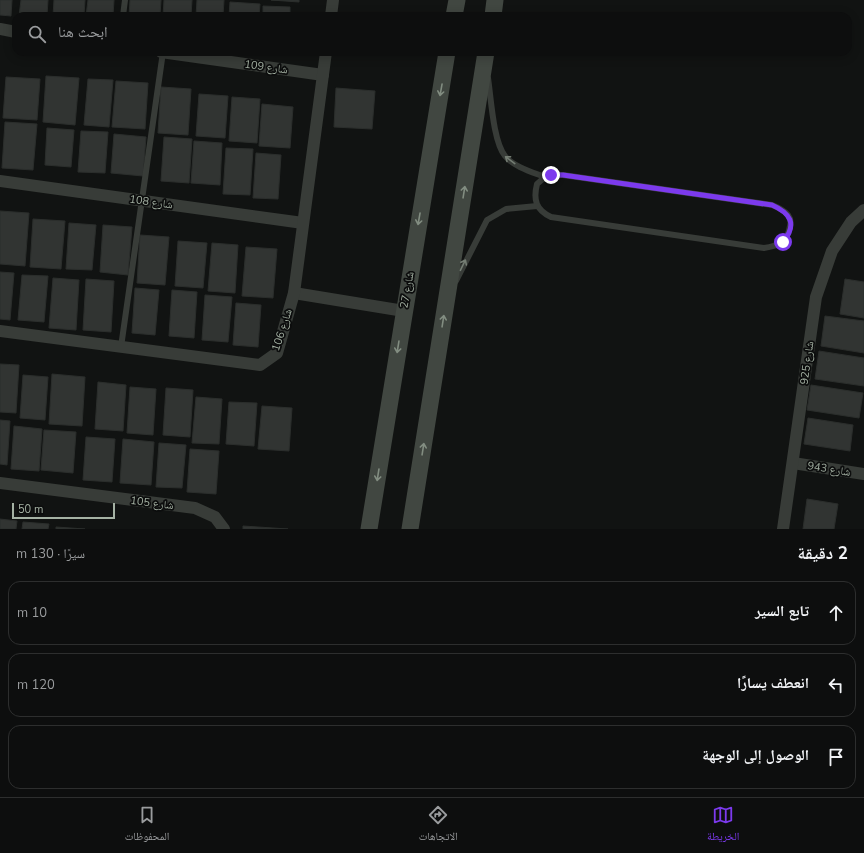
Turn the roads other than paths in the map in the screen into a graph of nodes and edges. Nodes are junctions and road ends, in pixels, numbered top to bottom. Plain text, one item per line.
1 (125, 0) edge
2 (333, 0) edge
3 (457, 0) edge
4 (496, 0) edge
5 (124, 12) edge
6 (332, 12) edge
7 (455, 12) edge
8 (494, 12) edge
9 (0, 29) edge
10 (12, 31) edge
11 (161, 56) edge
12 (190, 56) edge
13 (325, 56) edge
14 (446, 56) edge
15 (486, 56) edge
16 (486, 56) edge
17 (323, 75) junction
18 (545, 177) junction
19 (0, 181) edge
20 (142, 201) junction
21 (536, 206) junction
22 (864, 210) edge
23 (303, 223) junction
24 (294, 293) junction
25 (446, 301) junction
26 (404, 311) junction
27 (0, 331) edge
28 (121, 347) junction
29 (793, 463) junction
30 (864, 474) edge
31 (0, 483) edge
32 (224, 529) edge
33 (369, 529) edge
34 (410, 529) edge
35 (783, 529) edge

1 - 5 lane
2 - 6 street
3 - 7 main road
4 - 8 main road
9 - 10 street
11 - 20 lane
12 - 17 street, شارع 109
13 - 17 street, شارع 106
14 -> 26 main road, شارع 27
18 -> 15 lane
25 -> 16 main road
17 - 23 street, شارع 106
18 - 21 lane
18 - 21 lane
19 - 20 street, شارع 108
20 - 23 street, شارع 108
20 - 28 lane
25 -> 21 lane
22 - 29 street, شارع 925
23 - 24 street, شارع 106
24 - 26 street
24 - 28 street, شارع 106
34 -> 25 main road
26 -> 33 main road, شارع 27
27 - 28 street, شارع 106
29 - 30 street, شارع 943
29 - 35 street, شارع 925
31 - 32 street, شارع 105

